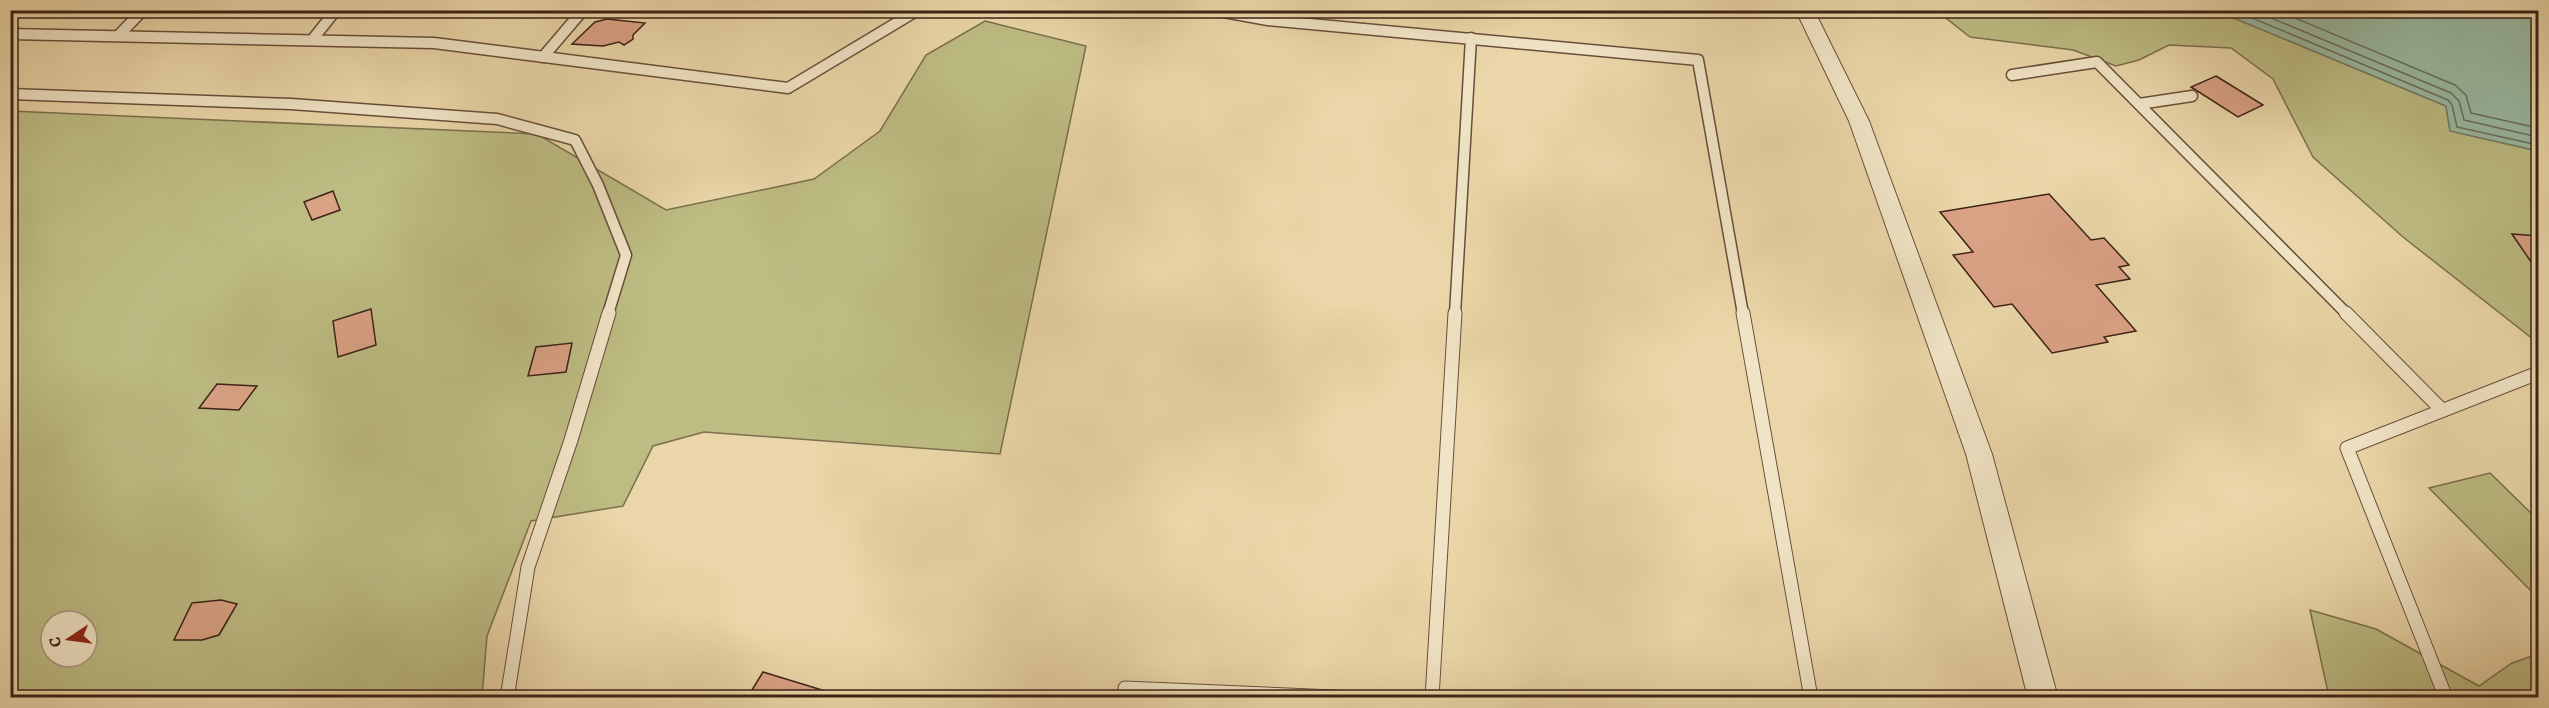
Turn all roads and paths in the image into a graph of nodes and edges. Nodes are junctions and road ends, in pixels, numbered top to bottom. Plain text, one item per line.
1 (143, 10) edge
2 (336, 10) edge
3 (583, 10) edge
4 (918, 10) edge
5 (1213, 10) edge
6 (1799, 10) edge
7 (10, 33) edge
8 (118, 36) junction
9 (1471, 38) junction
10 (312, 40) junction
11 (543, 57) junction
12 (2012, 75) dead end
13 (10, 94) edge
14 (2192, 96) dead end
15 (2139, 104) junction
16 (2538, 373) edge
17 (2442, 410) junction
18 (1125, 688) dead end
19 (507, 698) edge
20 (1357, 698) edge
21 (1432, 698) edge
22 (1811, 698) edge
23 (2043, 698) edge
24 (2446, 698) edge

1 - 8 lane
2 - 10 lane
3 - 11 lane
4 - 11 lane
5 - 9 lane
6 - 23 street
7 - 8 lane
8 - 10 lane
9 - 21 lane
9 - 22 lane
10 - 11 lane
12 - 15 lane
13 - 19 lane
14 - 15 lane
15 - 17 lane
16 - 17 lane
17 - 24 lane
18 - 20 lane

